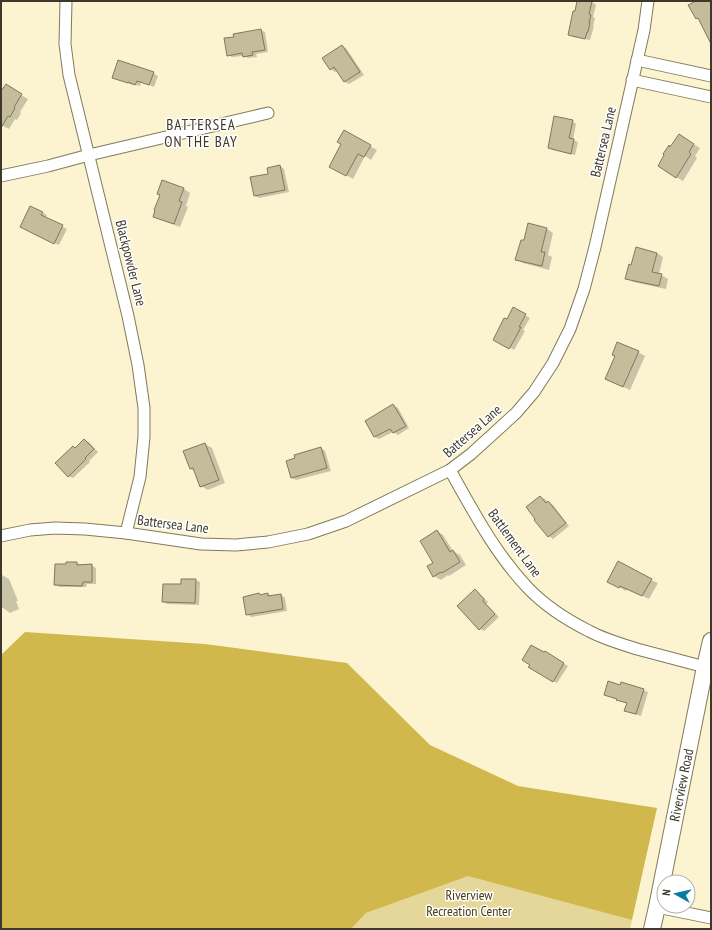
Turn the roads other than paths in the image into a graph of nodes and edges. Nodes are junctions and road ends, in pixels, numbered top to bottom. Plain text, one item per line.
1 (66, 1) edge
2 (648, 1) edge
3 (637, 60) junction
4 (711, 76) edge
5 (632, 80) junction
6 (711, 98) edge
7 (268, 114) dead end
8 (89, 155) junction
9 (1, 176) edge
10 (450, 470) junction
11 (126, 533) junction
12 (1, 536) edge
13 (711, 641) edge
14 (705, 667) junction
15 (664, 874) edge
16 (656, 911) edge
17 (691, 914) edge
18 (711, 918) edge
19 (652, 929) edge

1 - 8 street, Blackpowder Lane
2 - 3 street, Battersea Lane
3 - 4 street
3 - 5 street, Battersea Lane
5 - 6 street
5 - 10 street, Battersea Lane
7 - 8 street
8 - 9 street
8 - 11 street, Blackpowder Lane
10 - 11 street, Battersea Lane
10 - 14 street, Battlement Lane
11 - 12 street, Battersea Lane
13 - 14 street, Riverview Road
14 - 15 street, Riverview Road
16 - 19 street, Riverview Road
17 - 18 street

